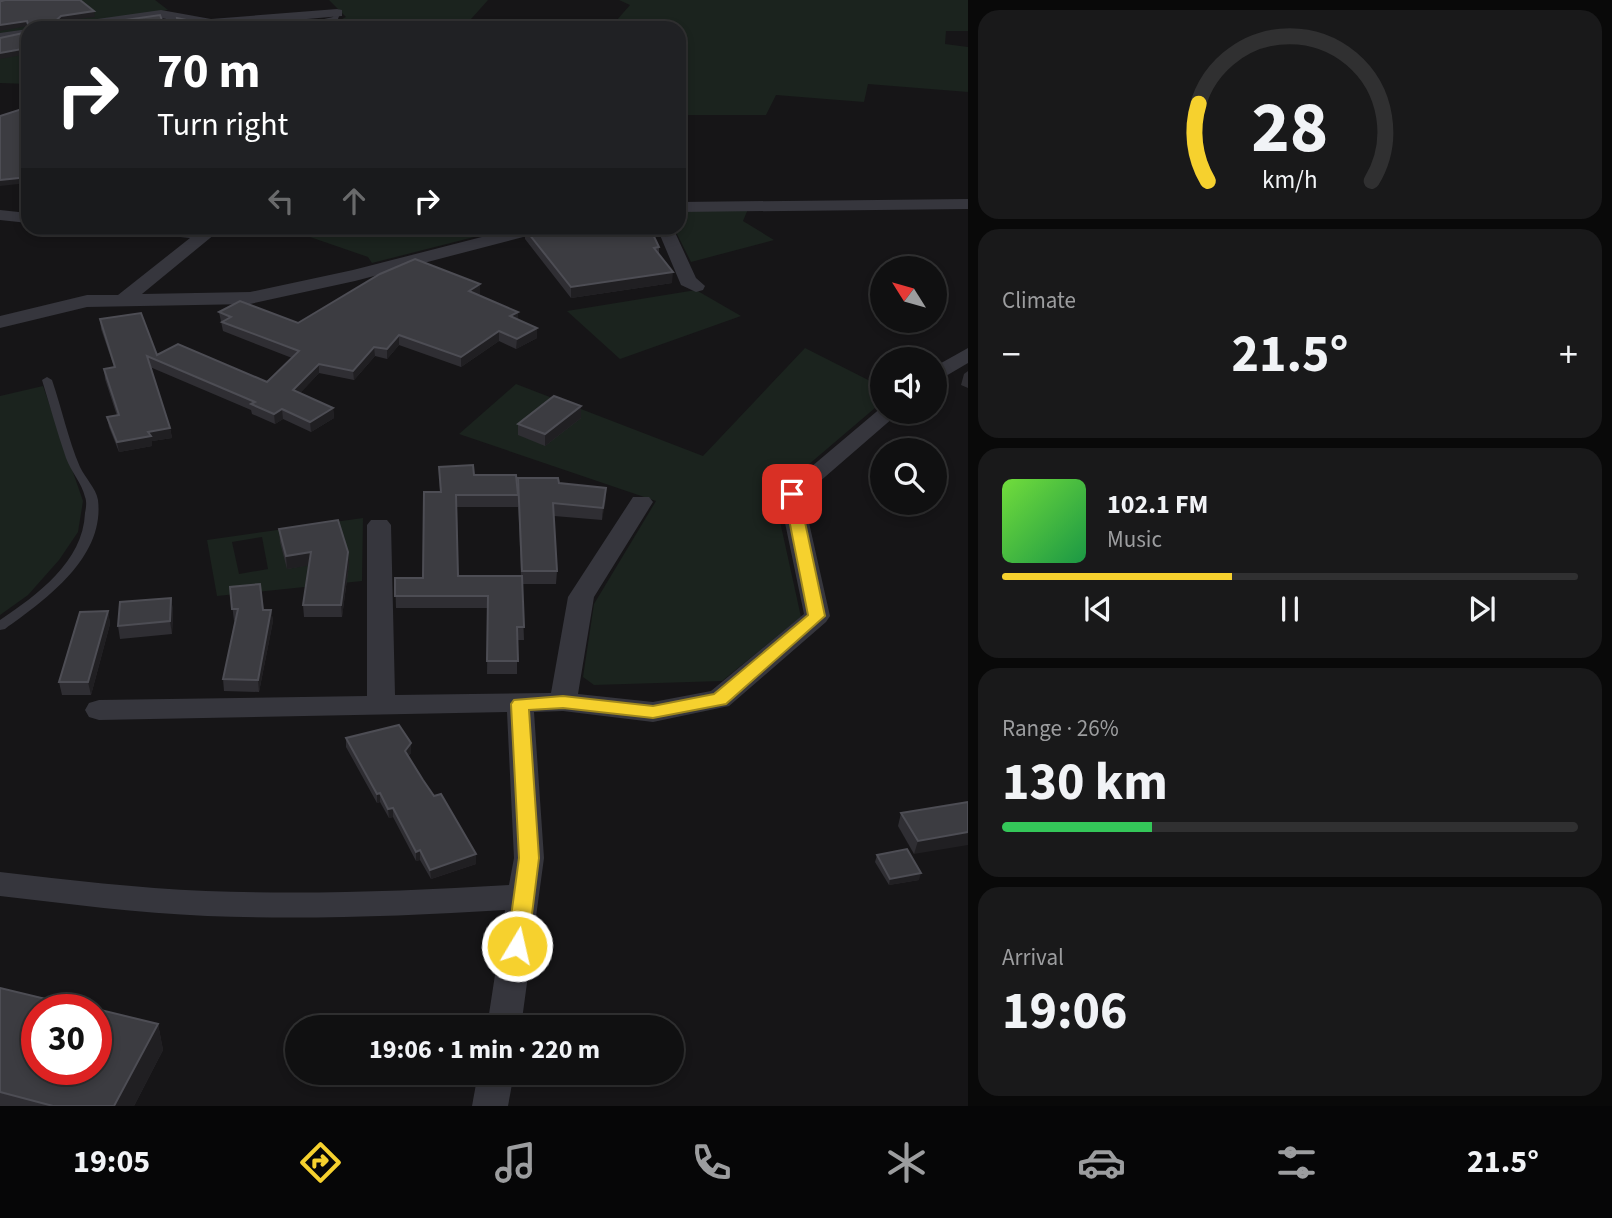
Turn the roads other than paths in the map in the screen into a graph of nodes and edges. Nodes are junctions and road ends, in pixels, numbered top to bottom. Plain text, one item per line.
1 (323, 0) edge
2 (337, 13) junction
3 (116, 21) edge
4 (191, 21) edge
5 (236, 21) edge
6 (330, 21) edge
7 (21, 34) edge
8 (0, 37) edge
9 (968, 204) edge
10 (686, 207) edge
11 (0, 215) edge
12 (21, 217) edge
13 (205, 235) edge
14 (507, 235) edge
15 (667, 235) edge
16 (696, 286) dead end
17 (125, 298) junction
18 (0, 321) edge
19 (968, 354) edge
20 (947, 368) edge
21 (47, 380) dead end
22 (875, 424) edge
23 (641, 502) dead end
24 (379, 525) dead end
25 (0, 626) edge
26 (563, 702) junction
27 (520, 704) junction
28 (381, 706) junction
29 (99, 710) dead end
30 (0, 884) edge
31 (524, 896) junction
32 (506, 1015) edge
33 (494, 1085) edge
34 (490, 1106) edge

1 - 2 street
2 - 5 street
2 - 6 lane
3 - 4 street
7 - 8 street
9 - 10 street
11 - 12 street
13 - 17 street
14 - 17 street
15 - 16 street
17 - 18 street
19 - 20 street
21 - 25 lane
22 - 26 street
23 - 26 street
24 - 28 street
26 - 27 street
27 - 28 street
27 - 31 street
28 - 29 street
30 - 31 street
31 - 32 street
33 - 34 street

